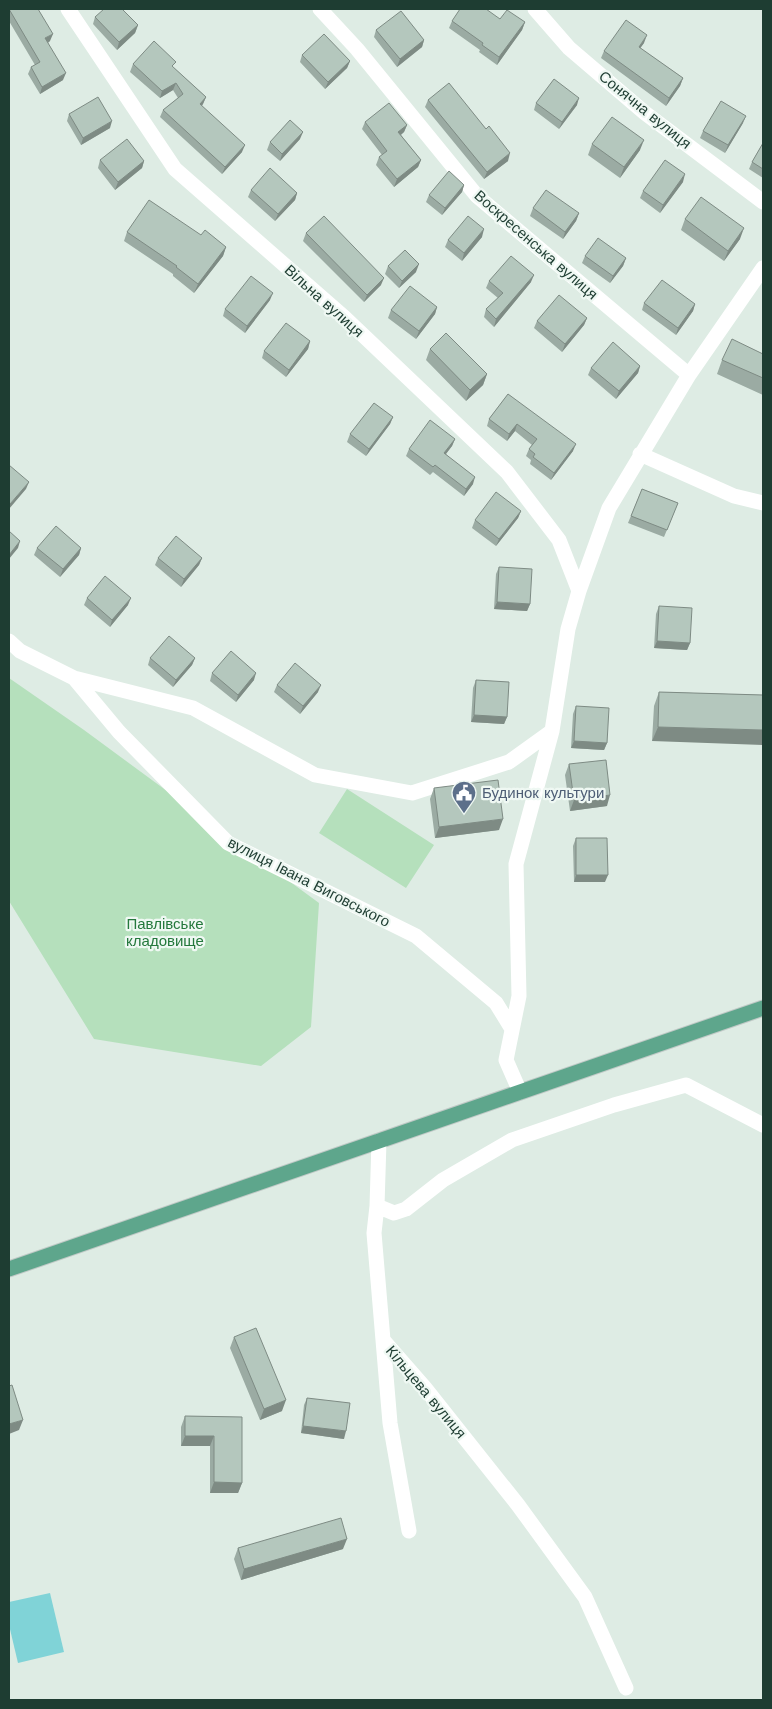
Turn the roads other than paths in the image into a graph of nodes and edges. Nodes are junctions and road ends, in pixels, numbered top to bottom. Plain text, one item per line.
1 (68, 9) edge
2 (320, 9) edge
3 (535, 9) edge
4 (763, 202) edge
5 (763, 268) edge
6 (689, 375) junction
7 (640, 454) junction
8 (763, 503) edge
9 (579, 591) junction
10 (9, 641) edge
11 (74, 678) junction
12 (552, 731) junction
13 (763, 1008) edge
14 (512, 1029) junction
15 (520, 1092) junction
16 (763, 1125) edge
17 (379, 1141) junction
18 (377, 1206) junction
19 (9, 1269) edge
20 (383, 1340) junction
21 (410, 1531) dead end
22 (626, 1688) dead end

1 - 9 street, Вільна вулиця
2 - 6 street, Воскресенська вулиця
3 - 4 street, Сонячна вулиця
5 - 6 street
6 - 7 street
7 - 8 street
7 - 9 street
9 - 12 street
10 - 11 street, вулиця Івана Виговського
11 - 12 street, вулиця Івана Виговського
11 - 14 street, вулиця Івана Виговського
12 - 14 street
13 - 15 main road
14 - 15 street
15 - 17 main road
16 - 18 street
17 - 18 street, Кільцева вулиця
17 - 19 main road
18 - 20 street, Кільцева вулиця
20 - 21 street
20 - 22 street, Кільцева вулиця

